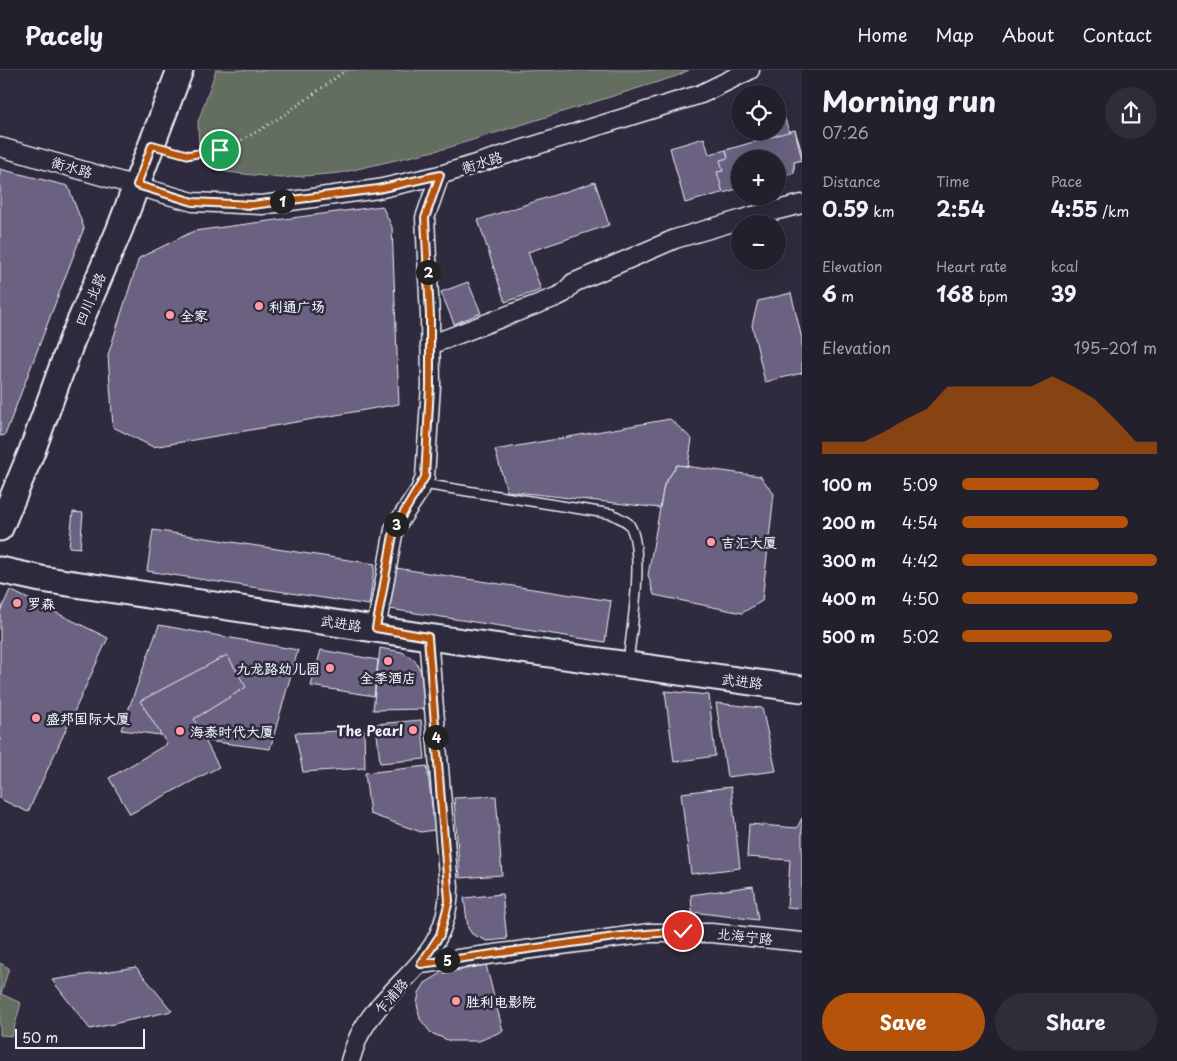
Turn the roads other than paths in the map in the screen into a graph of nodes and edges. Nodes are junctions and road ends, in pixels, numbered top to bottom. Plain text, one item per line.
1 (180, 70) edge
2 (750, 70) edge
3 (0, 147) edge
4 (440, 175) junction
5 (137, 185) junction
6 (802, 204) edge
7 (430, 345) junction
8 (423, 484) junction
9 (0, 528) edge
10 (0, 570) edge
11 (376, 628) junction
12 (428, 637) junction
13 (628, 663) junction
14 (802, 689) edge
15 (802, 942) edge
16 (421, 964) junction
17 (350, 1061) edge

1 - 5 street, 四川北路
2 - 4 street, 衡水路
3 - 5 street, 衡水路
4 - 5 street, 衡水路
4 - 7 street
5 - 9 street, 四川北路
6 - 7 street
7 - 8 street
8 - 11 street
8 - 13 lane
10 - 11 street, 武进路
11 - 12 street, 武进路
12 - 13 street, 武进路
12 - 16 street, 乍浦路
13 - 14 street, 武进路
15 - 16 street, 北海宁路
16 - 17 street, 乍浦路

